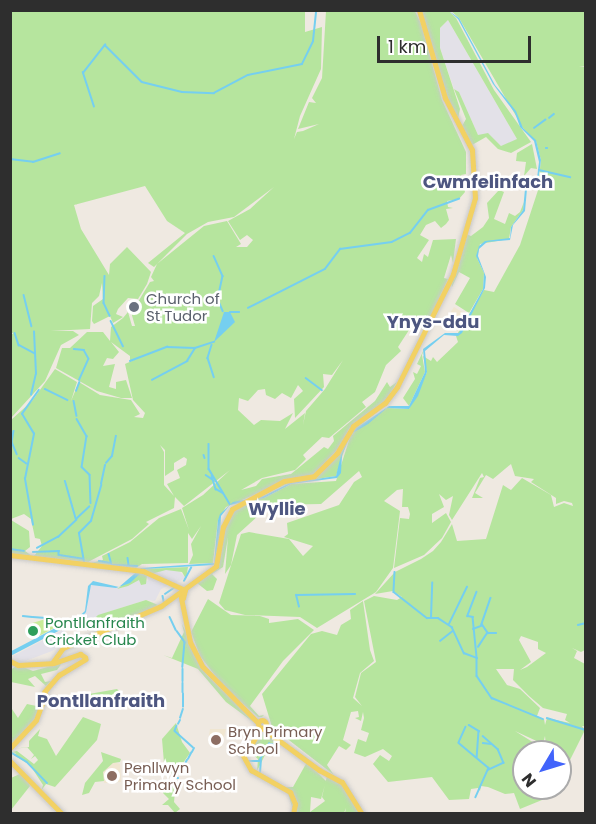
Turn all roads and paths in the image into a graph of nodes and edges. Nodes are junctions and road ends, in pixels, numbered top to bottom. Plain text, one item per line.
1 (419, 10) edge
2 (10, 555) edge
3 (181, 592) junction
4 (10, 661) edge
5 (51, 664) junction
6 (261, 725) junction
7 (10, 748) edge
8 (10, 761) edge
9 (62, 813) edge
10 (293, 813) edge
11 (362, 813) edge

1 - 3 main road
2 - 3 main road
3 - 5 main road
3 - 6 main road
4 - 5 main road
5 - 7 main road
6 - 10 main road
6 - 11 main road
8 - 9 main road

